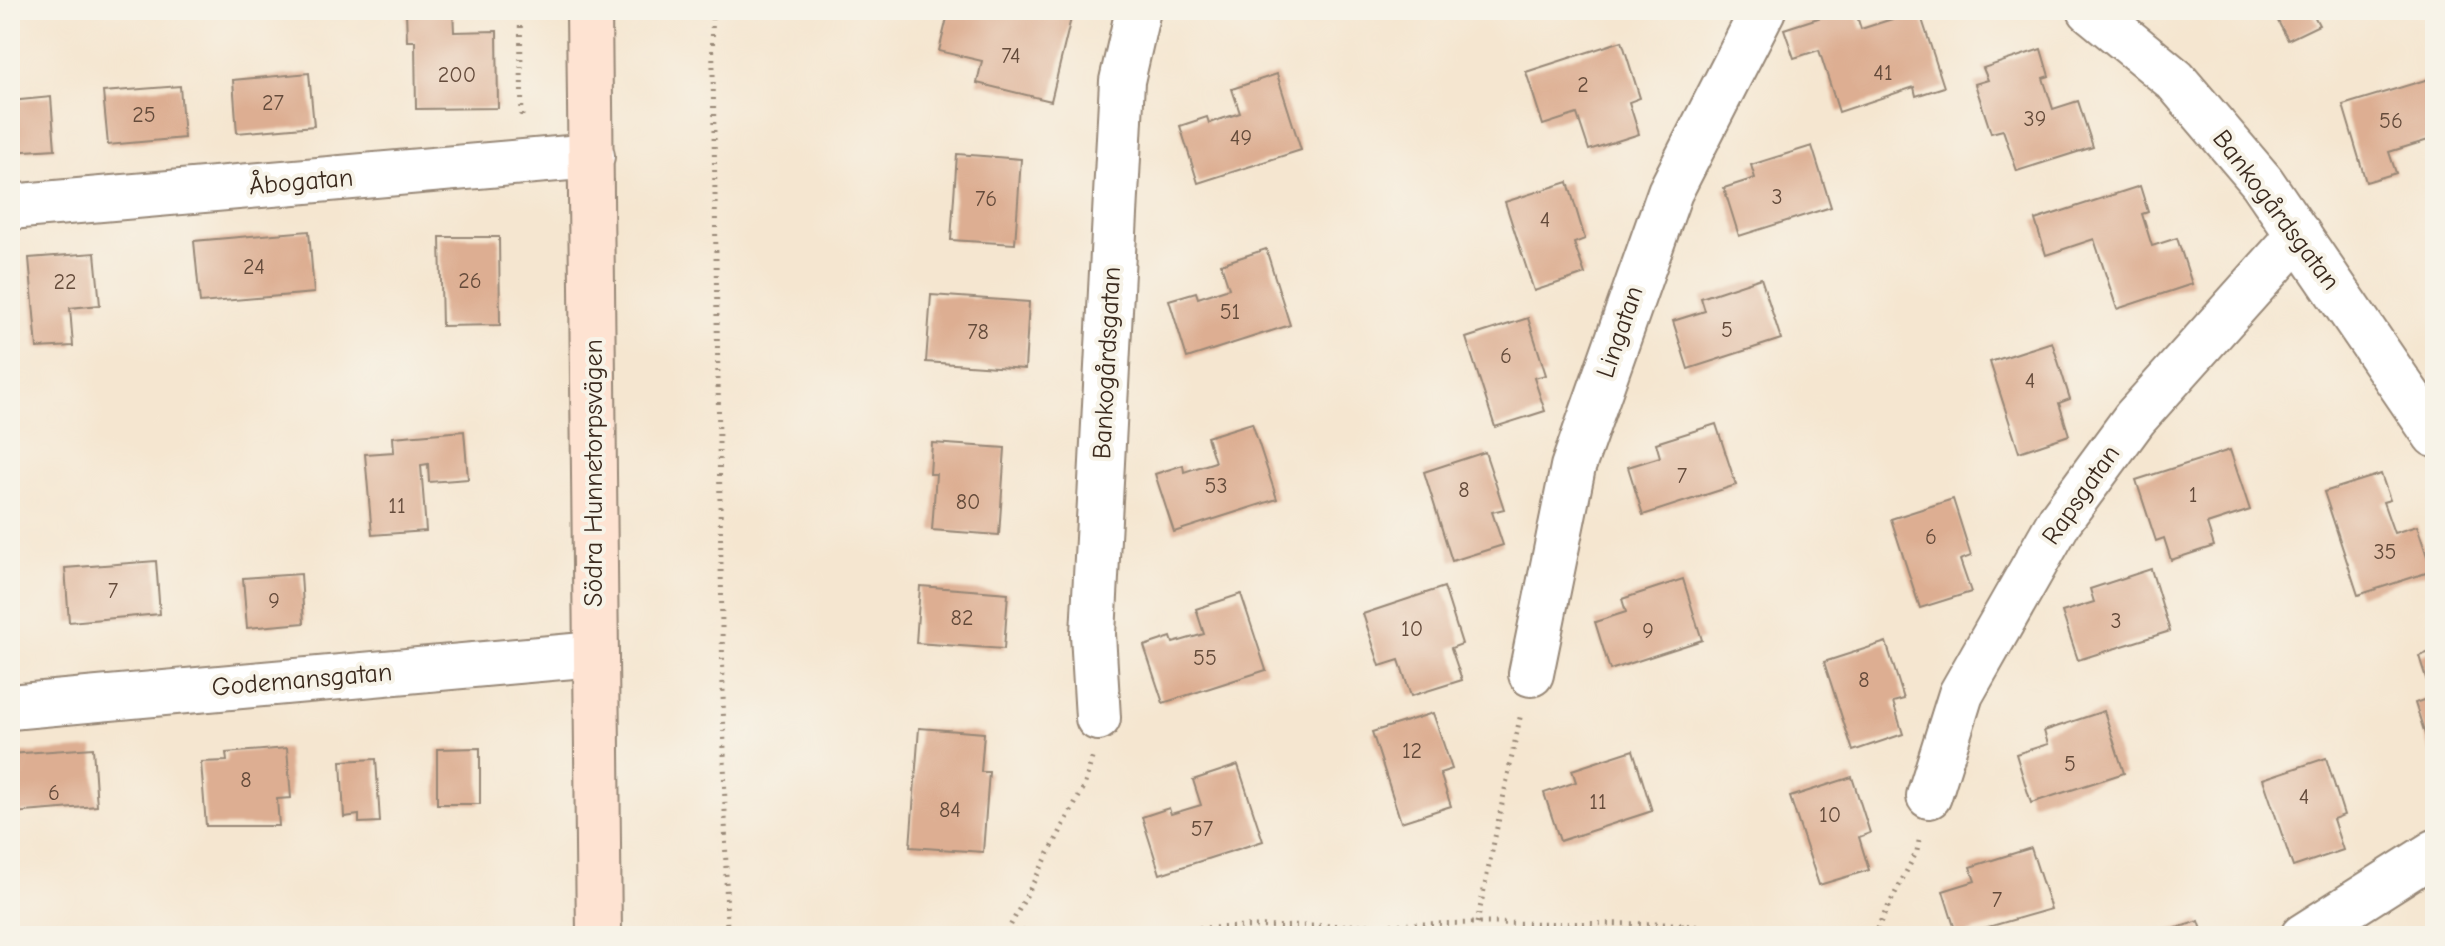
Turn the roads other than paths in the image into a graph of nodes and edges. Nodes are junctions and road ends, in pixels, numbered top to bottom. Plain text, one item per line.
1 (589, 10) edge
2 (1138, 10) edge
3 (1763, 10) edge
4 (2090, 10) edge
5 (592, 156) junction
6 (10, 207) edge
7 (2299, 235) junction
8 (2435, 435) edge
9 (595, 654) junction
10 (1531, 674) road end
11 (10, 707) edge
12 (1098, 718) road end
13 (1929, 796) road end
14 (2435, 852) edge
15 (599, 936) edge
16 (2303, 936) edge

1 - 5 street, Södra Hunnetorpsvägen
2 - 12 street, Bankogårdsgatan
3 - 10 street, Lingatan
4 - 7 street, Bankogårdsgatan
5 - 6 street, Åbogatan
5 - 9 street, Södra Hunnetorpsvägen
7 - 8 street, Bankogårdsgatan
7 - 13 street, Rapsgatan
9 - 11 street, Godemansgatan
9 - 15 street, Södra Hunnetorpsvägen
14 - 16 street

